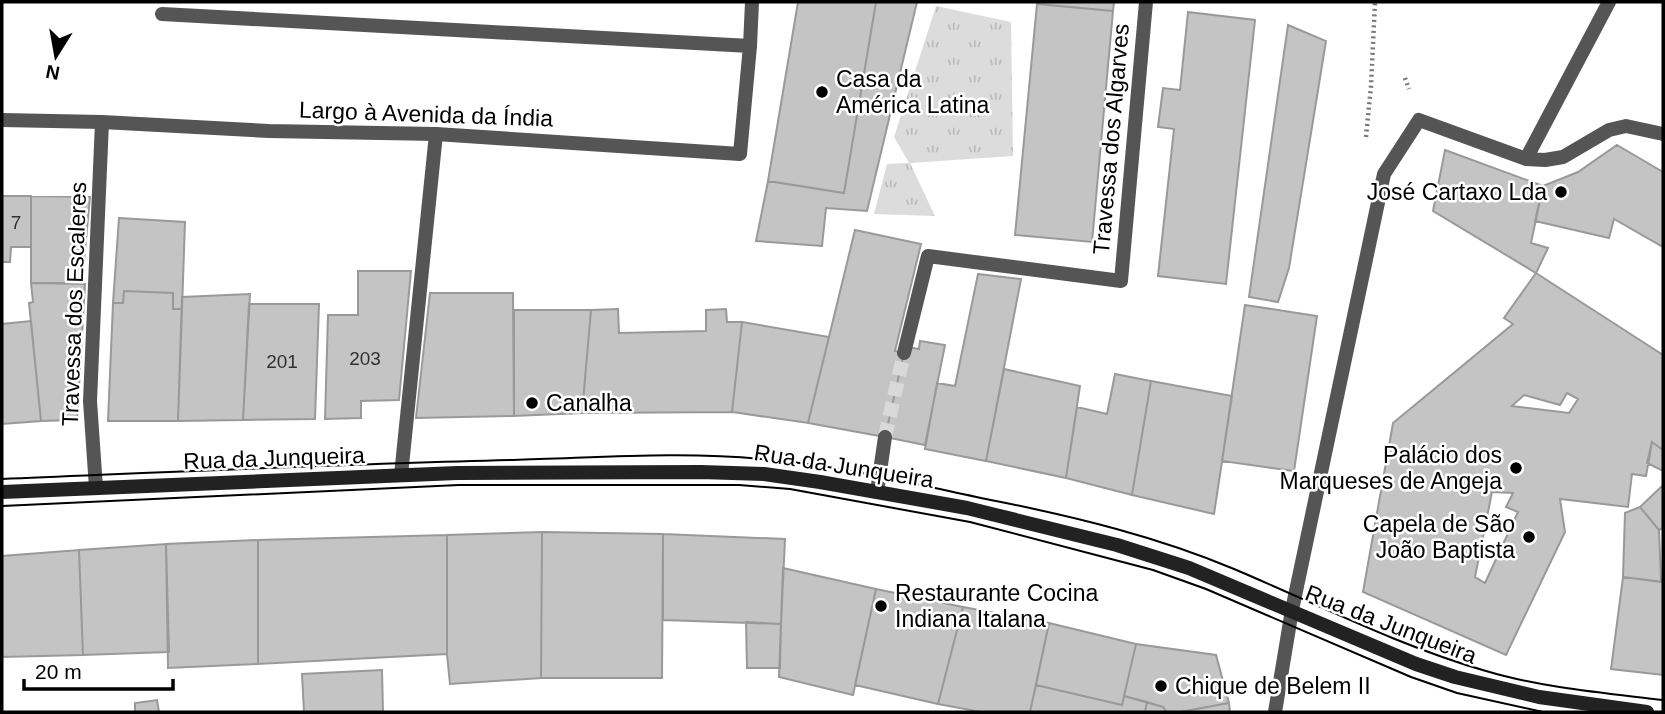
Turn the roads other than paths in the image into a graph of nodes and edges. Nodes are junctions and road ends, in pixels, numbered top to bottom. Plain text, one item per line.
1 (752, 2) edge
2 (1146, 2) edge
3 (1609, 2) edge
4 (162, 14) dead end
5 (750, 46) junction
6 (2, 120) edge
7 (102, 122) junction
8 (436, 134) junction
9 (1663, 134) edge
10 (1526, 159) junction
11 (904, 353) tunnel mouth
12 (885, 437) tunnel mouth
13 (401, 475) junction
14 (96, 488) junction
15 (2, 492) edge
16 (877, 492) junction
17 (1292, 610) junction
18 (1275, 712) edge
19 (1647, 712) edge

1 - 5 street, Largo à Avenida da Índia
2 - 11 street, Travessa dos Algarves
3 - 10 street
4 - 5 street
5 - 8 street, Largo à Avenida da Índia
6 - 7 street, Largo à Avenida da Índia
7 - 8 street, Largo à Avenida da Índia
7 - 14 street, Travessa dos Escaleres
8 - 13 street
9 - 10 street
10 - 17 street
12 - 16 street
13 - 14 main road, Rua da Junqueira
13 - 16 main road, Rua da Junqueira
14 - 15 main road, Rua da Junqueira
16 - 17 main road, Rua da Junqueira
17 - 18 street
17 - 19 main road, Rua da Junqueira

